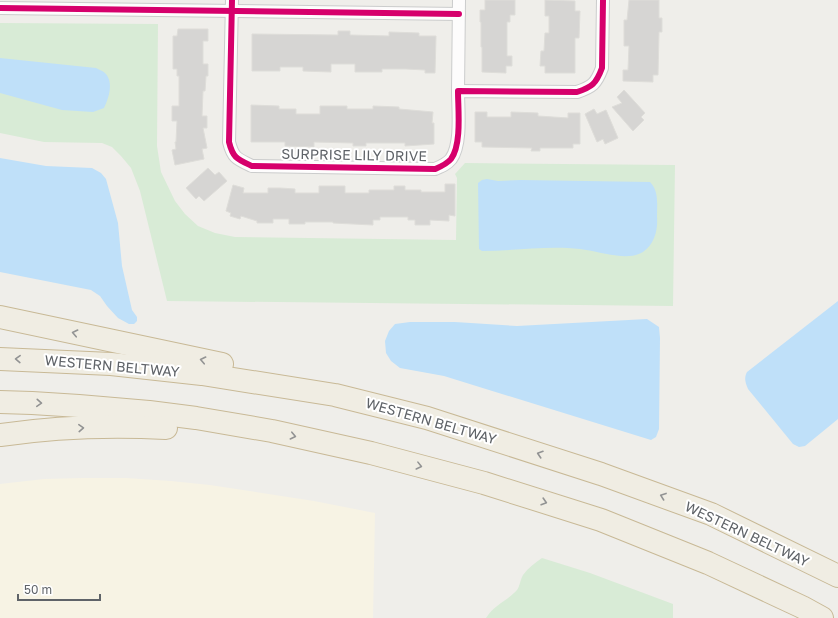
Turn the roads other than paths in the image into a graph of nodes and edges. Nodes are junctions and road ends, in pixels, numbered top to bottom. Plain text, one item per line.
1 (459, 0) edge
2 (603, 0) edge
3 (232, 6) edge
4 (0, 8) edge
5 (459, 14) junction
6 (458, 91) junction
7 (0, 317) edge
8 (0, 359) edge
9 (335, 395) junction
10 (0, 402) edge
11 (272, 431) junction
12 (0, 435) edge
13 (838, 576) edge
14 (822, 618) edge

1 - 5 street, SURPRISE LILY DRIVE
2 - 6 street
3 - 4 street
3 - 5 street
3 - 6 street, SURPRISE LILY DRIVE
5 - 6 street, SURPRISE LILY DRIVE
9 -> 7 highway
9 -> 8 highway, WESTERN BELTWAY
13 -> 9 highway, WESTERN BELTWAY
10 -> 11 highway
12 -> 11 highway
11 -> 14 highway

